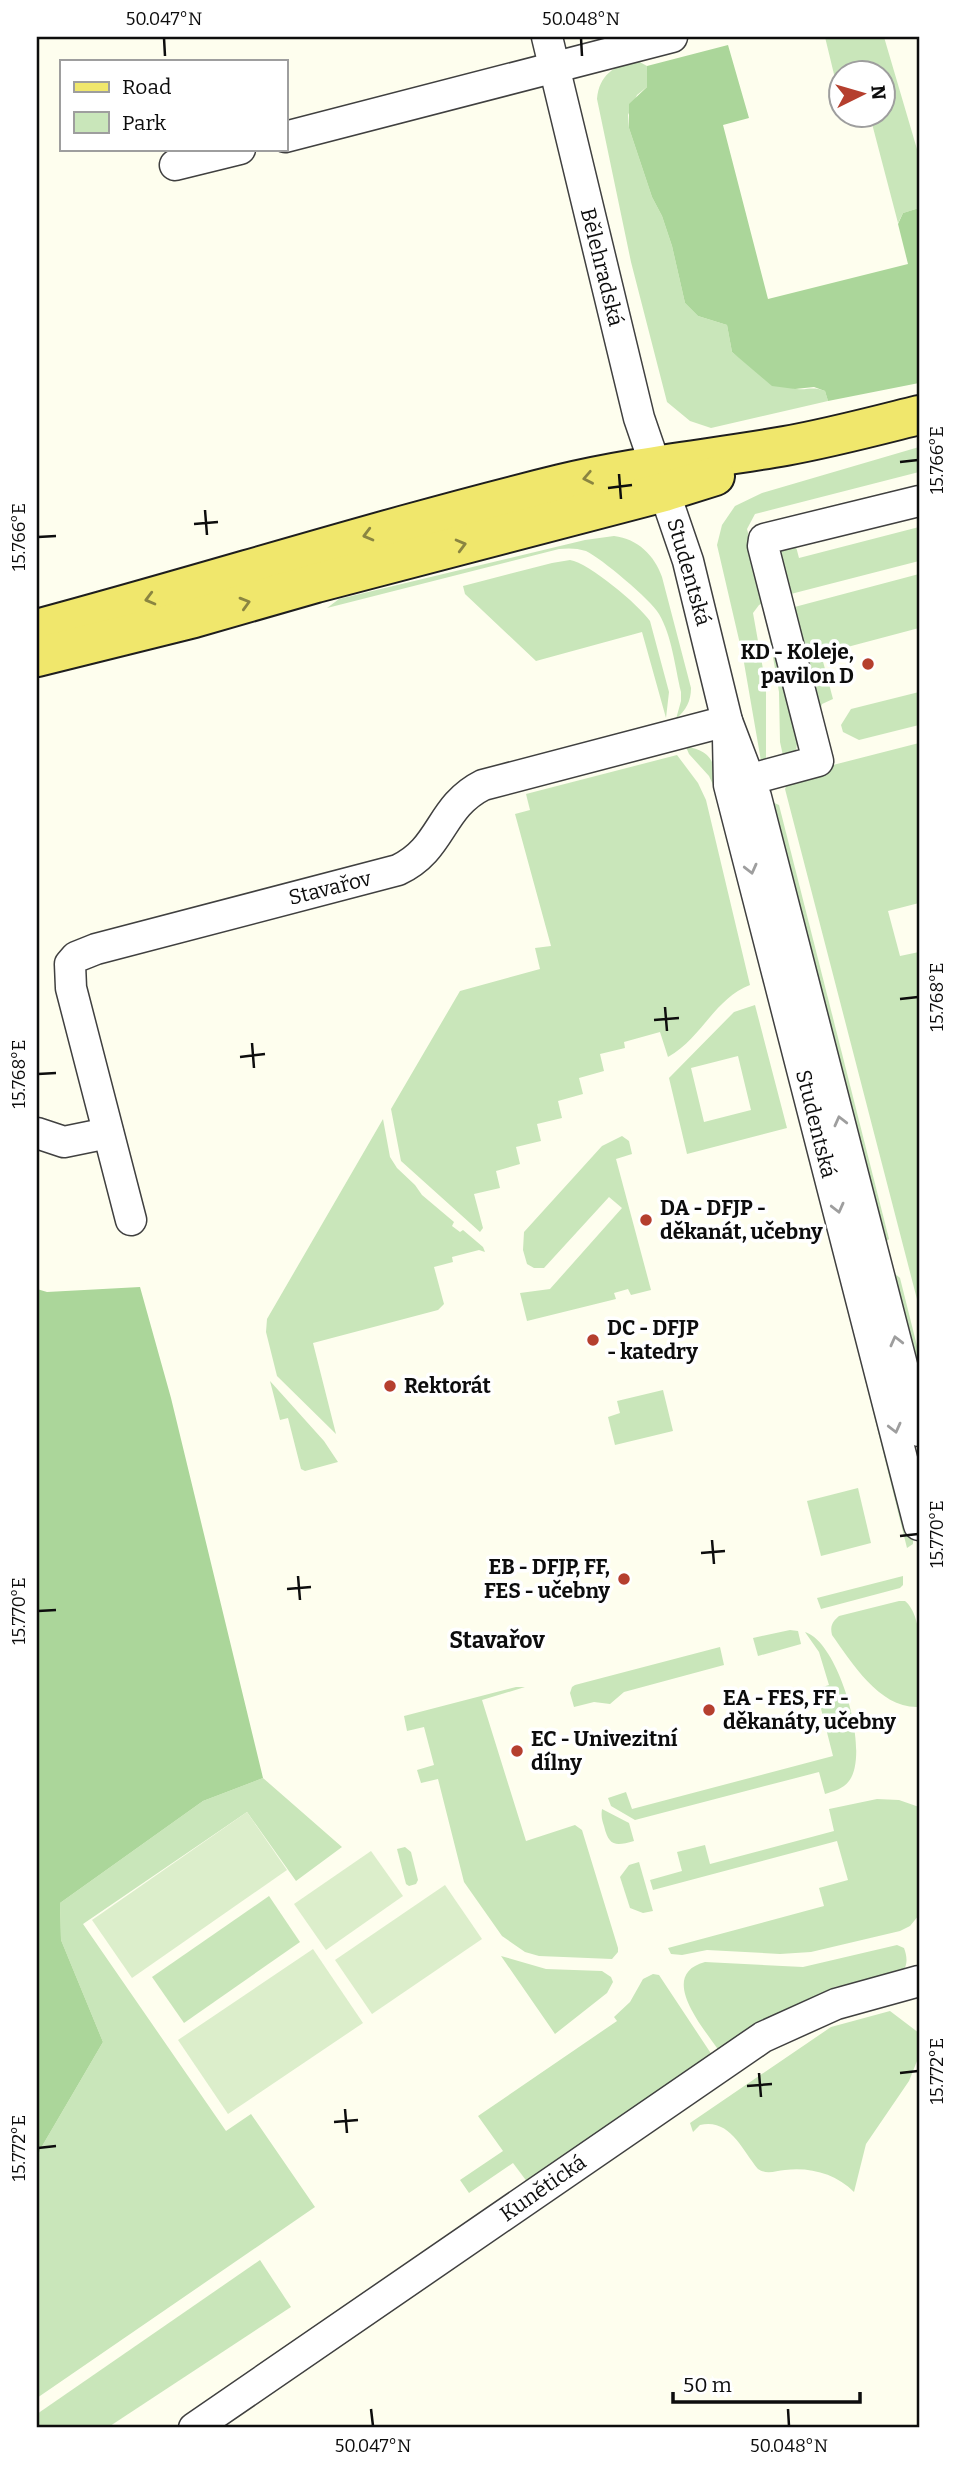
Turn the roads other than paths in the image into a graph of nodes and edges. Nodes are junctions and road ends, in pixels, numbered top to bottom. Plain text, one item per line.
1 (547, 37) edge
2 (672, 37) edge
3 (555, 68) junction
4 (287, 136) edge
5 (236, 150) edge
6 (175, 165) dead end
7 (909, 418) edge
8 (660, 479) junction
9 (919, 501) edge
10 (37, 629) edge
11 (37, 657) edge
12 (727, 720) junction
13 (740, 782) junction
14 (37, 1133) edge
15 (108, 1133) junction
16 (131, 1220) dead end
17 (919, 1431) edge
18 (919, 1525) edge
19 (916, 1983) edge
20 (194, 2428) edge

1 - 3 street, Bělehradská
2 - 3 street
3 - 4 street
3 - 8 street, Bělehradská
5 - 6 street
7 - 8 main road
8 -> 10 main road
11 -> 8 main road
8 - 12 street, Studentská
9 - 13 street
12 - 13 street, Studentská
12 - 15 street, Stavařov
17 -> 13 street, Studentská
13 -> 18 street, Studentská
14 - 15 street
15 - 16 street, Stavařov
19 - 20 street, Kunětická

